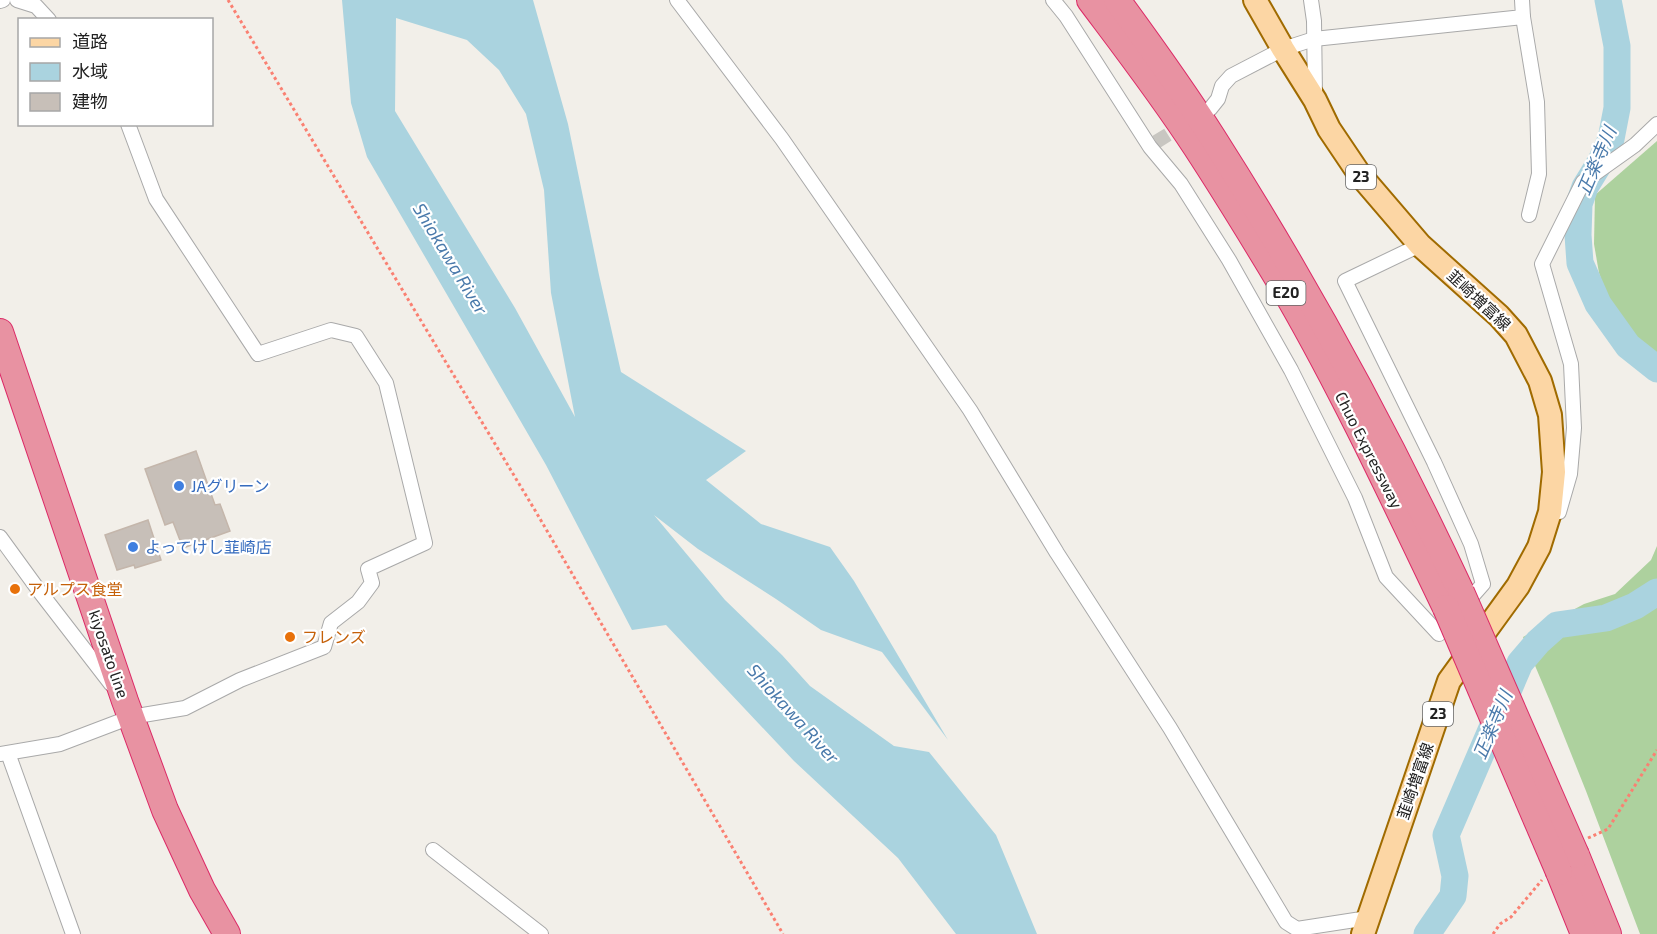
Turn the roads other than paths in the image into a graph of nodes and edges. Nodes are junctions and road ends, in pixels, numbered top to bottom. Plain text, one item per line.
1 (17, 0) edge
2 (677, 0) edge
3 (1053, 0) edge
4 (1090, 0) edge
5 (1117, 0) edge
6 (1255, 0) edge
7 (1311, 0) edge
8 (1522, 0) edge
9 (1523, 17) junction
10 (47, 18) edge
11 (1314, 39) junction
12 (1283, 49) junction
13 (1315, 100) junction
14 (1210, 109) dead end
15 (1657, 123) edge
16 (129, 126) edge
17 (1529, 215) dead end
18 (1420, 245) junction
19 (0, 332) edge
20 (1550, 512) junction
21 (0, 537) edge
22 (1454, 600) junction
23 (128, 709) junction
24 (4, 754) edge
25 (433, 850) dead end
26 (1567, 863) junction
27 (1365, 926) edge
28 (73, 934) edge
29 (227, 934) edge
30 (542, 934) edge
31 (1584, 934) edge
32 (1608, 934) edge

1 - 10 street
2 - 27 street
3 - 18 street
4 - 22 highway, Chuo Expressway / E20
5 - 22 highway, Chuo Expressway / E20
6 - 12 main road, 韮崎増富線 / 23
7 - 11 street
8 - 9 street
9 - 11 street
9 - 17 street
11 - 12 street
11 - 13 street
12 - 13 main road, 韮崎増富線 / 23
12 - 14 street
13 - 18 main road, 韮崎増富線 / 23
15 - 20 street
16 - 23 street
18 - 20 main road, 韮崎増富線 / 23
19 - 23 highway, kiyosato line
20 - 27 main road, 韮崎増富線 / 23
21 - 23 street
22 - 26 highway, Chuo Expressway / E20, bridge
23 - 24 street
23 - 29 highway, kiyosato line
24 - 28 street
25 - 30 street
26 - 31 highway, Chuo Expressway / E20
26 - 32 highway, Chuo Expressway / E20

